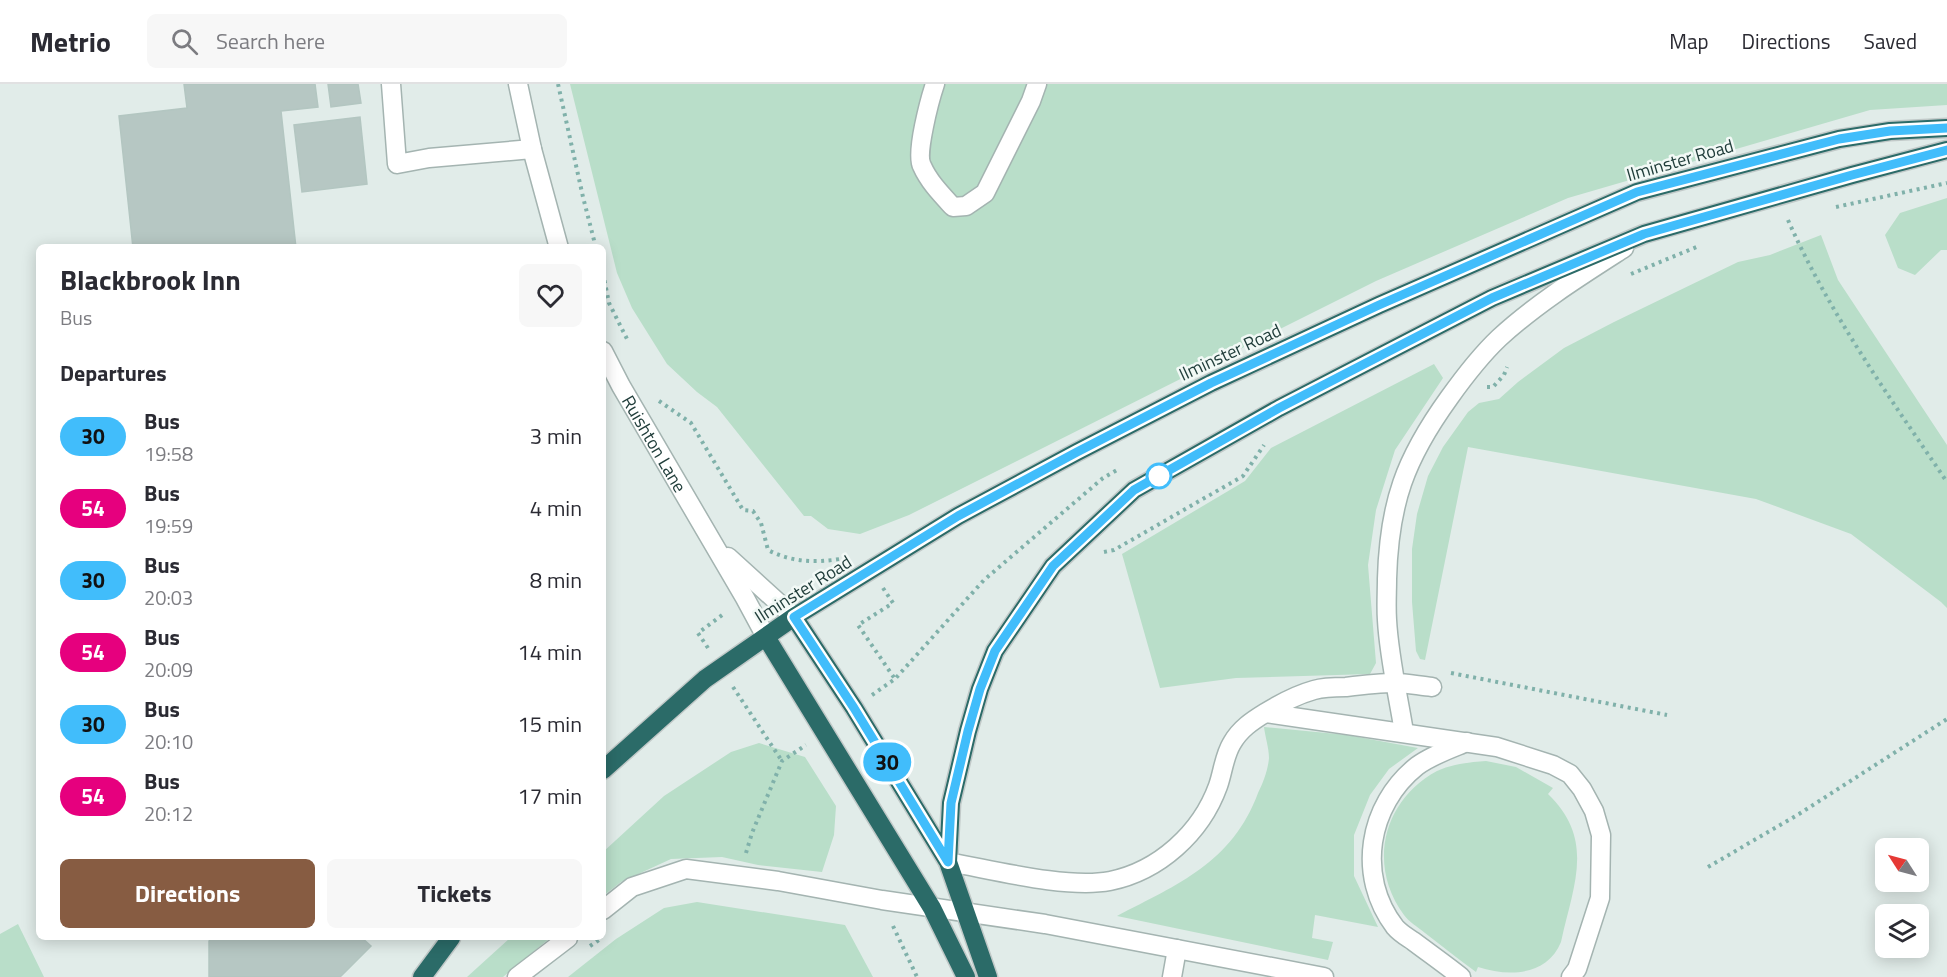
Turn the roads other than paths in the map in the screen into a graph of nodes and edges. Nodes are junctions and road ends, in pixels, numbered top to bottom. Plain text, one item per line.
1 (391, 84) edge
2 (518, 84) edge
3 (935, 84) edge
4 (1037, 84) edge
5 (1947, 128) edge
6 (532, 149) junction
7 (1947, 150) edge
8 (1644, 234) junction
9 (558, 244) edge
10 (606, 357) edge
11 (709, 536) junction
12 (794, 617) junction
13 (765, 637) junction
14 (1396, 683) junction
15 (1432, 687) dead end
16 (1266, 713) junction
17 (1404, 732) junction
18 (1468, 742) junction
19 (606, 767) edge
20 (948, 862) junction
21 (606, 908) edge
22 (932, 908) junction
23 (967, 911) junction
24 (450, 940) edge
25 (565, 940) edge
26 (1177, 949) junction
27 (422, 977) edge
28 (517, 977) edge
29 (966, 977) edge
30 (988, 977) edge
31 (1172, 977) edge
32 (1324, 977) edge
33 (1461, 977) edge
34 (1571, 977) edge

1 - 6 street
2 - 6 street
3 - 4 street
5 - 12 highway, Ilminster Road
6 - 9 street
7 - 8 highway
8 - 14 street
8 - 20 highway
10 - 11 street, Ruishton Lane
11 - 12 street, Ruishton Lane
11 - 13 street, Ruishton Lane
12 - 13 highway, Ilminster Road
12 - 20 highway
13 - 19 highway, Ilminster Road
13 - 22 highway
14 - 15 street
14 - 16 street
14 - 17 street
16 - 17 street
16 - 20 street
17 - 18 street
18 - 33 street
18 - 34 street
20 - 23 highway
21 - 22 street
22 - 23 street
22 - 29 highway
23 - 26 street
23 - 30 highway
24 - 27 highway
25 - 28 street
26 - 31 street
26 - 32 street

